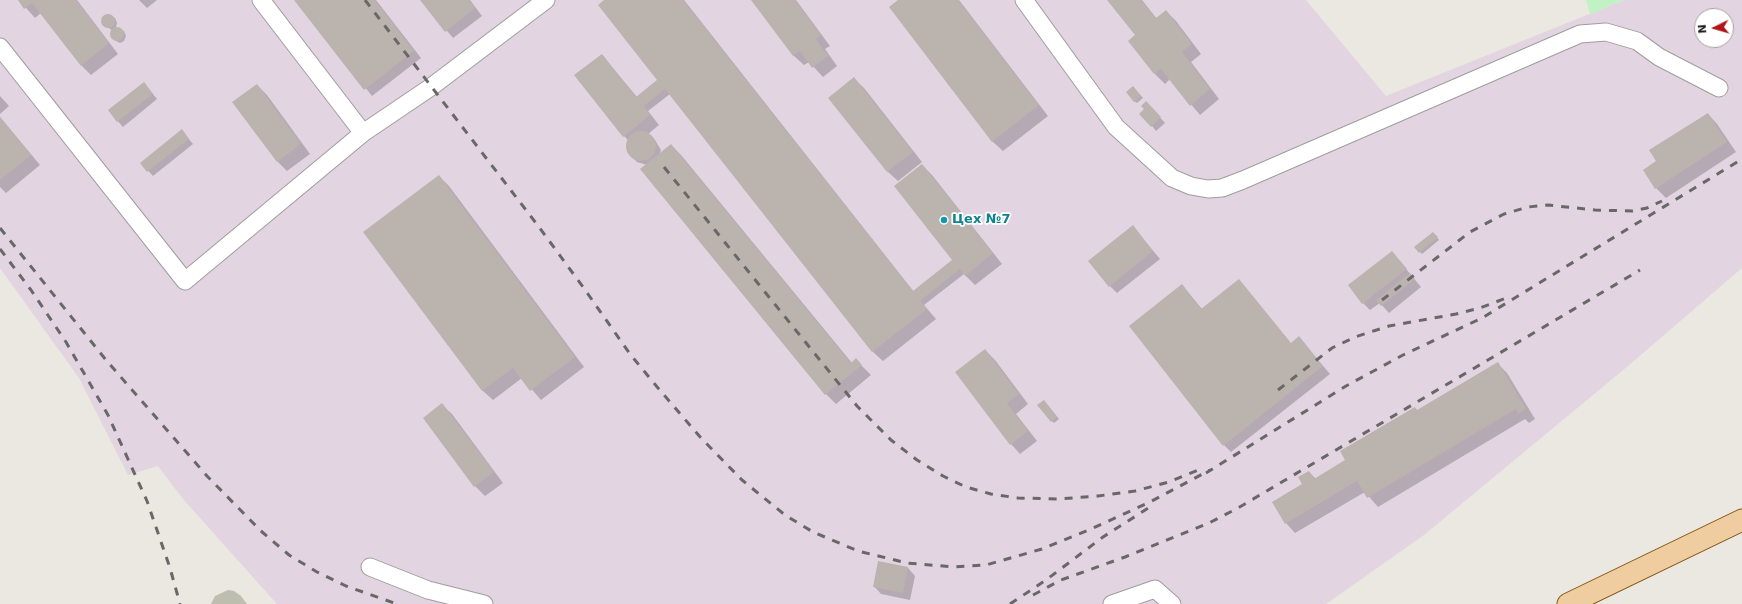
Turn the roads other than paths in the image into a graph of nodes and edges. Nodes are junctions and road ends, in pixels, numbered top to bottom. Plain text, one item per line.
1 (261, 0) edge
2 (546, 0) edge
3 (1024, 0) edge
4 (0, 47) edge
5 (1719, 88) dead end
6 (363, 133) junction
7 (1742, 520) edge
8 (370, 567) dead end
9 (484, 604) edge
10 (1112, 604) edge
11 (1172, 604) edge
12 (1568, 604) edge

1 - 6 lane
2 - 6 lane
3 - 5 lane
4 - 6 lane
7 - 12 main road
8 - 9 lane
10 - 11 lane

